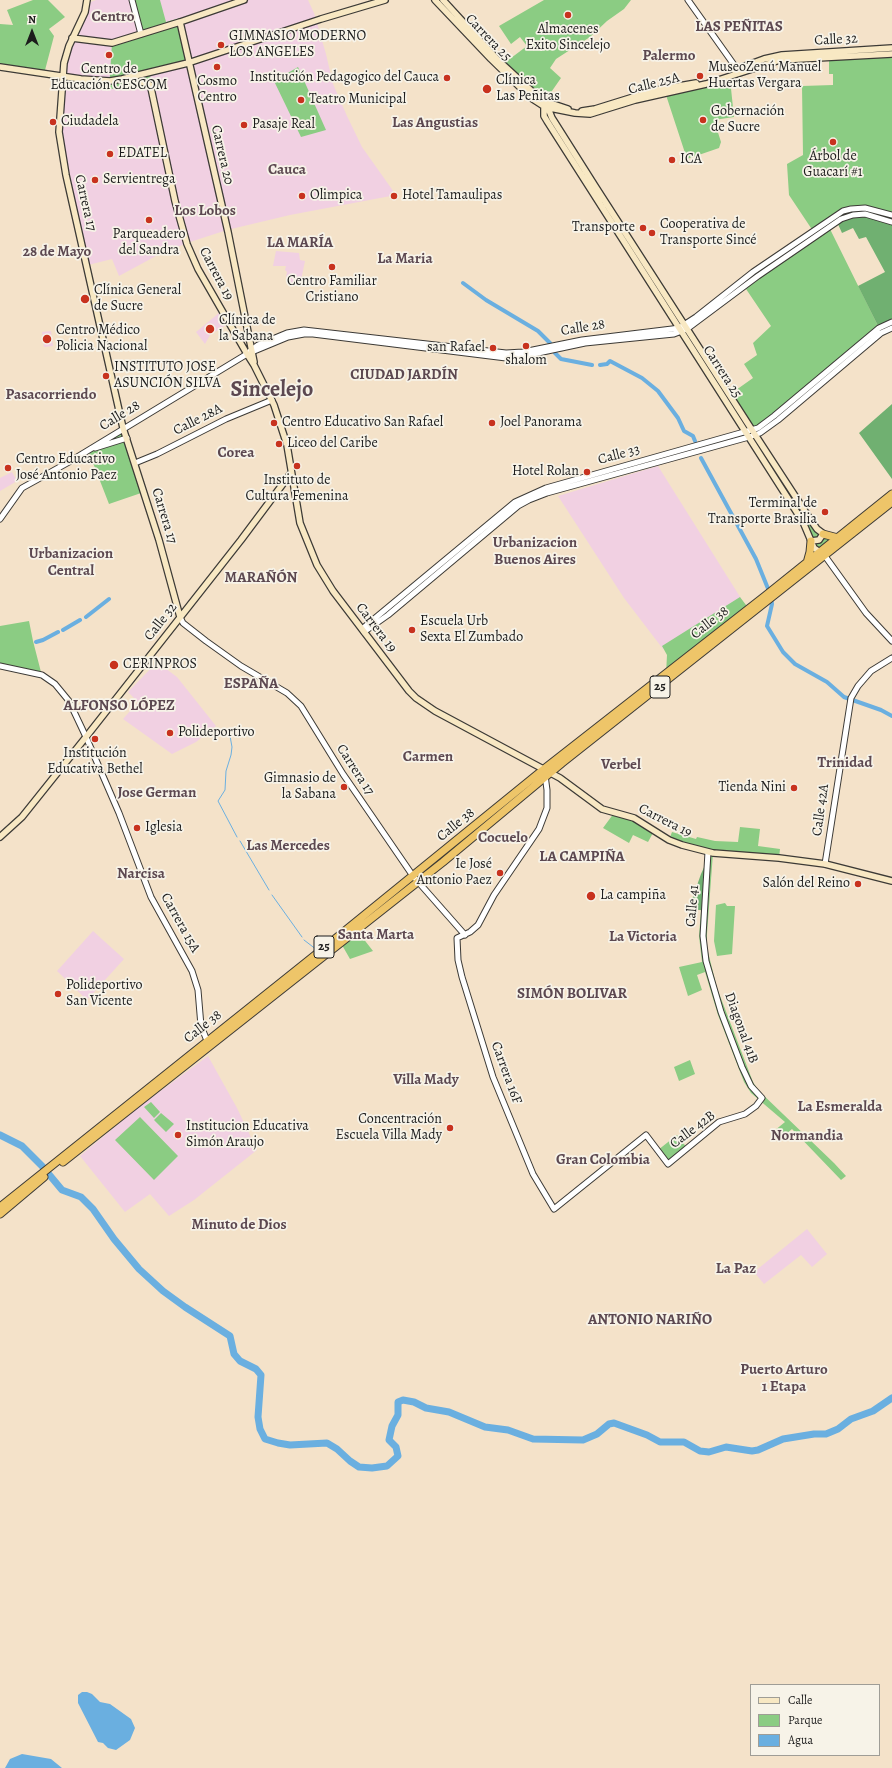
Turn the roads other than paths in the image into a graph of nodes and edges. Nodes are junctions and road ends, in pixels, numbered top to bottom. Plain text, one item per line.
1 (87, 0) edge
2 (132, 0) edge
3 (244, 0) edge
4 (385, 0) edge
5 (435, 0) edge
6 (443, 0) edge
7 (688, 0) edge
8 (372, 2) edge
9 (180, 22) junction
10 (141, 34) junction
11 (72, 38) junction
12 (892, 48) edge
13 (892, 54) edge
14 (782, 55) joint
15 (811, 58) joint
16 (188, 64) junction
17 (0, 68) edge
18 (737, 69) junction
19 (62, 76) junction
20 (122, 79) junction
21 (690, 84) junction
22 (665, 92) junction
23 (546, 106) junction
24 (892, 215) edge
25 (892, 222) edge
26 (892, 322) edge
27 (683, 328) junction
28 (892, 328) edge
29 (250, 352) junction
30 (848, 358) junction
31 (254, 364) joint
32 (272, 400) junction
33 (123, 428) junction
34 (750, 434) junction
35 (127, 438) junction
36 (88, 450) junction
37 (135, 463) junction
38 (291, 473) junction
39 (892, 494) edge
40 (892, 502) edge
41 (0, 519) edge
42 (823, 534) junction
43 (838, 538) junction
44 (811, 541) junction
45 (833, 546) junction
46 (822, 554) junction
47 (807, 563) junction
48 (774, 593) junction
49 (180, 617) junction
50 (363, 630) junction
51 (892, 642) edge
52 (892, 658) edge
53 (0, 666) edge
54 (86, 737) junction
55 (547, 773) junction
56 (0, 837) edge
57 (708, 852) junction
58 (825, 864) junction
59 (415, 879) junction
60 (892, 881) edge
61 (465, 935) junction
62 (706, 962) joint
63 (208, 1043) junction
64 (762, 1098) joint
65 (646, 1135) joint
66 (42, 1176) junction
67 (0, 1207) edge
68 (0, 1214) edge

1 - 11 main road, Carrera 17
2 - 10 street
3 - 9 main road
4 - 8 main road
5 - 23 main road, Carrera 25
6 - 23 main road, Carrera 25
7 - 18 street
8 - 16 main road
9 - 10 main road
9 - 16 main road, Carrera 20
10 - 11 main road
11 - 19 main road, Carrera 17
12 - 14 main road, Calle 32
13 - 15 main road, Calle 32
14 - 18 main road, Calle 25A
15 - 22 main road, Calle 25A
16 - 20 main road
16 - 29 main road, Carrera 20
17 - 19 main road
18 - 21 main road, Calle 25A
19 - 20 main road
19 - 33 main road, Carrera 17
20 - 29 main road, Carrera 19
21 - 22 main road
21 - 23 main road, Calle 25A
22 - 23 main road, Calle 25A
23 - 27 main road, Carrera 25
24 - 27 street, Calle 28
25 - 27 street, Calle 28
26 - 30 street, Calle 33
27 - 29 street, Calle 28
27 - 34 main road, Carrera 25
28 - 30 street, Calle 33
29 - 31 main road, Carrera 20
29 - 33 street, Calle 28
30 - 34 street, Calle 33
31 - 32 main road, Carrera 19
32 - 37 street, Calle 28A
32 - 38 main road, Carrera 19
33 - 35 main road, Carrera 17
33 - 36 street, Calle 28
34 - 42 main road, Carrera 25
34 - 44 main road, Carrera 25
34 - 50 street, Calle 33
35 - 36 street, Calle 28
35 - 37 main road, Carrera 17
36 - 41 street, Calle 28
37 - 49 main road, Carrera 17
38 - 49 main road, Calle 32
38 - 50 main road, Carrera 19
39 - 43 highway, Calle 38 / 25
40 - 45 highway, Calle 38 / 25
42 - 43 highway
42 - 44 main road
42 - 45 main road, Carrera 25
43 - 45 highway, Calle 38 / 25
44 - 46 main road, Carrera 25
44 - 47 highway
45 - 46 highway, Calle 38 / 25
46 - 47 highway, Calle 38 / 25
46 - 48 highway, Calle 38 / 25
46 - 51 street, Carrera 25
47 - 48 highway, Calle 38 / 25
48 - 55 highway, Calle 38 / 25
49 - 54 main road, Calle 32
49 - 59 street, Carrera 17
50 - 55 main road, Carrera 19
52 - 58 street, Calle 42A
53 - 54 street, Carrera 15A
54 - 56 main road, Calle 32
54 - 63 street, Carrera 15A
55 - 57 main road, Carrera 19
55 - 59 highway, Calle 38 / 25
55 - 61 street
57 - 58 main road, Carrera 19
57 - 62 street, Calle 41
58 - 60 main road, Carrera 19
59 - 61 street, Carrera 17
59 - 63 highway, Calle 38 / 25
61 - 65 street, Carrera 16F
62 - 64 street, Diagonal 41B
63 - 66 highway, Calle 38 / 25
64 - 65 street, Calle 42B
66 - 67 highway, Calle 38 / 25
66 - 68 highway, Calle 38 / 25

